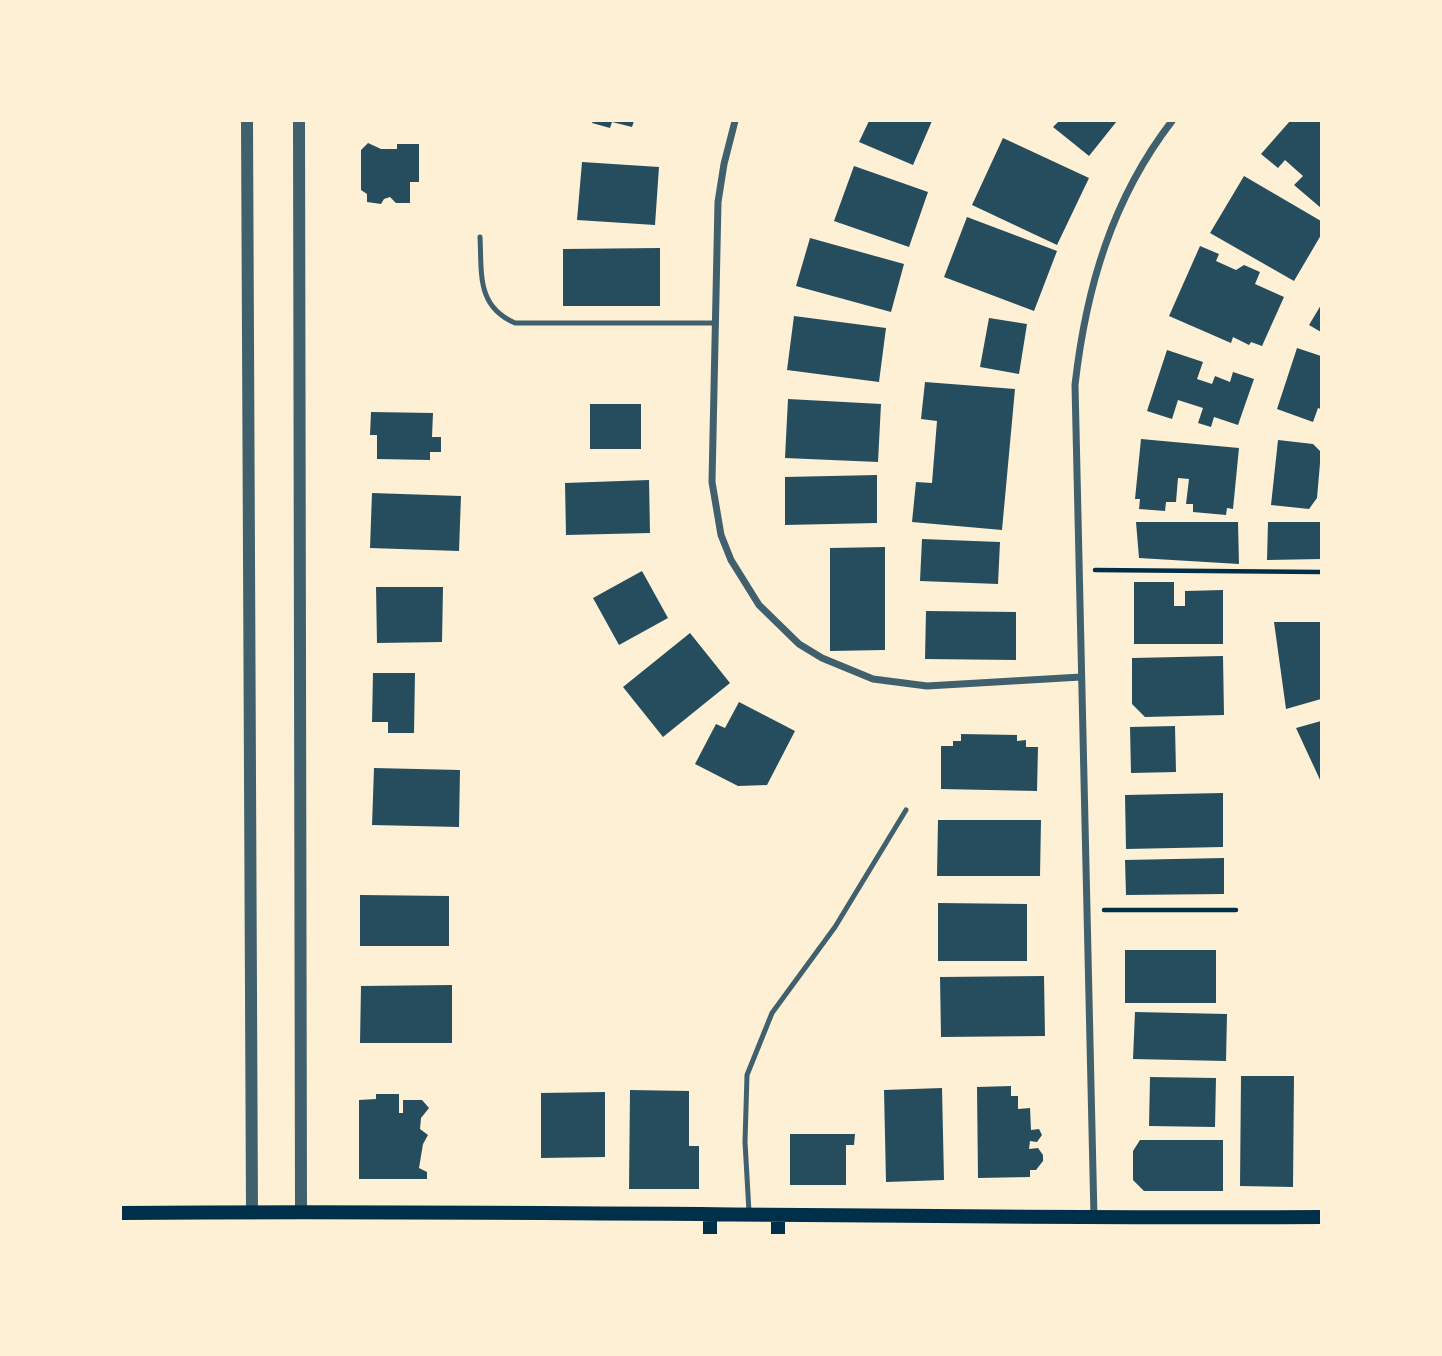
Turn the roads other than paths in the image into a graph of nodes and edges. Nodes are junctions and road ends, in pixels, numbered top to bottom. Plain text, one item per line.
1 (247, 121) edge
2 (299, 121) edge
3 (734, 121) edge
4 (1172, 121) edge
5 (480, 237) dead end
6 (716, 323) junction
7 (1080, 677) junction
8 (906, 810) dead end
9 (301, 1211) junction
10 (252, 1212) junction
11 (121, 1213) edge
12 (710, 1215) junction
13 (749, 1215) junction
14 (778, 1215) junction
15 (1321, 1217) edge
16 (1094, 1218) junction
17 (710, 1235) edge
18 (778, 1235) edge

1 - 10 street
2 - 9 street
3 - 6 street
4 - 7 street
5 - 6 lane
6 - 7 street
7 - 16 street
8 - 13 lane
9 - 10 main road
9 - 12 main road
10 - 11 main road
12 - 13 main road
12 - 17 main road
13 - 14 main road
14 - 16 main road
14 - 18 main road
15 - 16 main road

